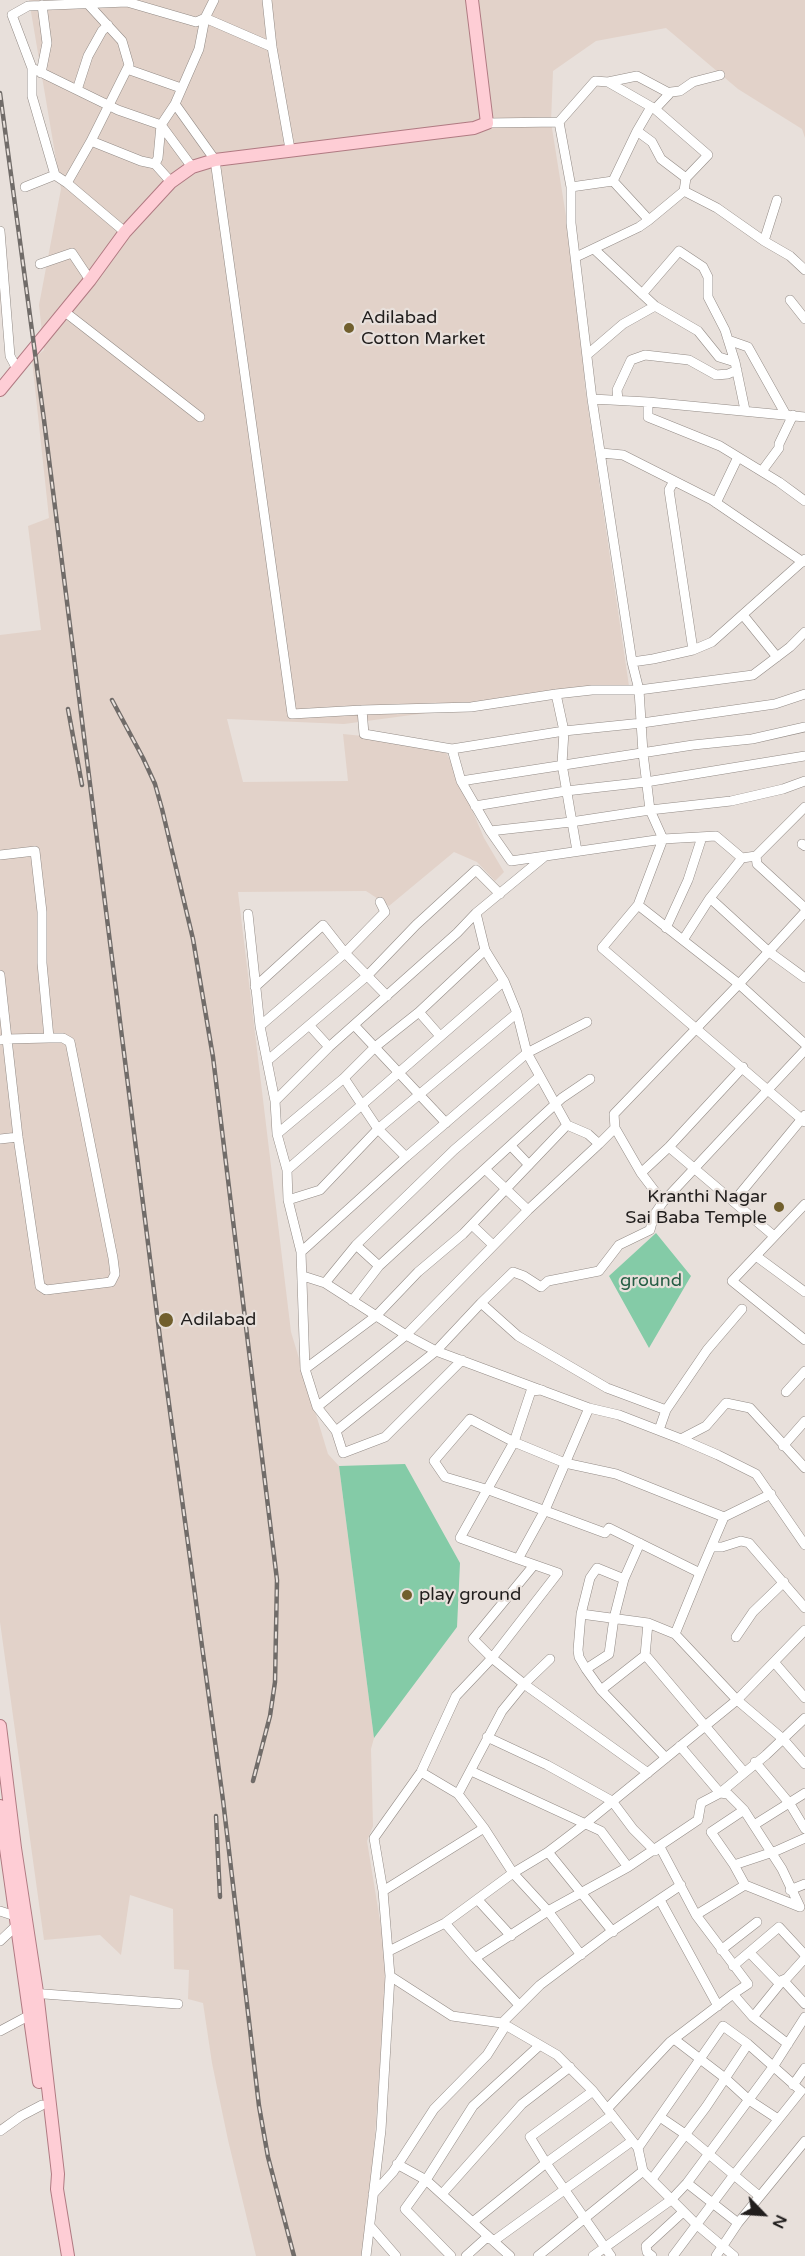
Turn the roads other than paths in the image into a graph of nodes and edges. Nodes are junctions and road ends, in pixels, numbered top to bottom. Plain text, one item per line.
1 (214, 0) edge
2 (267, 0) edge
3 (472, 0) edge
4 (88, 4) junction
5 (42, 5) junction
6 (205, 18) junction
7 (108, 25) junction
8 (272, 47) junction
9 (32, 68) junction
10 (127, 69) junction
11 (42, 72) junction
12 (720, 75) dead end
13 (608, 82) junction
14 (181, 88) junction
15 (77, 90) junction
16 (669, 93) junction
17 (175, 104) junction
18 (109, 106) junction
19 (653, 108) junction
20 (559, 122) junction
21 (487, 123) junction
22 (161, 125) junction
23 (637, 131) junction
24 (91, 141) junction
25 (290, 149) junction
26 (215, 160) junction
27 (155, 164) junction
28 (192, 167) junction
29 (55, 176) junction
30 (686, 178) junction
31 (613, 181) junction
32 (171, 182) junction
33 (67, 183) junction
34 (25, 187) dead end
35 (571, 187) junction
36 (684, 191) junction
37 (777, 200) dead end
38 (649, 220) junction
39 (0, 231) edge
40 (125, 232) junction
41 (764, 241) junction
42 (594, 249) junction
43 (576, 257) junction
44 (40, 264) dead end
45 (805, 270) edge
46 (90, 280) junction
47 (642, 294) junction
48 (790, 300) dead end
49 (655, 306) junction
50 (65, 312) junction
51 (805, 319) edge
52 (728, 340) junction
53 (588, 354) junction
54 (736, 366) junction
55 (17, 369) junction
56 (0, 390) edge
57 (592, 399) junction
58 (618, 400) junction
59 (648, 402) junction
60 (746, 410) junction
61 (789, 415) junction
62 (200, 417) dead end
63 (805, 417) edge
64 (601, 453) junction
65 (738, 457) junction
66 (762, 471) junction
67 (674, 481) junction
68 (805, 501) edge
69 (717, 503) junction
70 (804, 561) edge
71 (743, 615) junction
72 (805, 632) edge
73 (693, 650) junction
74 (777, 657) junction
75 (632, 662) junction
76 (639, 690) junction
77 (556, 694) junction
78 (805, 694) edge
79 (362, 710) junction
80 (642, 723) junction
81 (805, 727) edge
82 (564, 731) junction
83 (452, 749) junction
84 (643, 753) junction
85 (805, 756) edge
86 (562, 764) junction
87 (461, 781) junction
88 (805, 781) edge
89 (646, 782) junction
90 (566, 791) junction
91 (476, 806) junction
92 (805, 807) edge
93 (650, 810) junction
94 (571, 822) junction
95 (490, 831) junction
96 (702, 837) junction
97 (663, 839) junction
98 (577, 851) junction
99 (0, 855) edge
100 (544, 856) junction
101 (756, 856) junction
102 (742, 858) junction
103 (500, 894) junction
104 (710, 898) junction
105 (380, 902) dead end
106 (638, 905) junction
107 (805, 910) edge
108 (476, 913) junction
109 (248, 914) dead end
110 (666, 928) junction
111 (683, 940) junction
112 (485, 950) junction
113 (768, 951) junction
114 (345, 952) junction
115 (0, 975) edge
116 (368, 975) junction
117 (805, 978) edge
118 (504, 981) junction
119 (739, 984) junction
120 (255, 987) junction
121 (387, 996) junction
122 (419, 1012) junction
123 (517, 1013) junction
124 (587, 1022) dead end
125 (354, 1025) junction
126 (260, 1026) junction
127 (310, 1026) junction
128 (695, 1029) junction
129 (440, 1036) junction
130 (49, 1038) junction
131 (4, 1040) edge
132 (805, 1044) edge
133 (330, 1047) junction
134 (375, 1047) junction
135 (805, 1050) edge
136 (527, 1053) junction
137 (267, 1061) junction
138 (743, 1067) junction
139 (399, 1072) junction
140 (539, 1077) junction
141 (344, 1078) junction
142 (590, 1079) dead end
143 (770, 1090) junction
144 (421, 1095) junction
145 (275, 1101) junction
146 (556, 1104) junction
147 (362, 1105) junction
148 (804, 1119) edge
149 (446, 1123) junction
150 (567, 1125) junction
151 (615, 1128) junction
152 (378, 1129) junction
153 (277, 1134) junction
154 (18, 1137) junction
155 (0, 1139) edge
156 (599, 1144) junction
157 (511, 1146) junction
158 (669, 1147) junction
159 (406, 1157) junction
160 (529, 1165) junction
161 (694, 1169) junction
162 (287, 1170) junction
163 (486, 1170) junction
164 (641, 1173) junction
165 (505, 1188) junction
166 (288, 1200) junction
167 (734, 1201) junction
168 (663, 1202) junction
169 (804, 1207) edge
170 (528, 1210) junction
171 (472, 1225) junction
172 (774, 1236) junction
173 (356, 1245) junction
174 (493, 1245) junction
175 (301, 1252) junction
176 (756, 1256) junction
177 (379, 1266) junction
178 (303, 1276) junction
179 (325, 1283) junction
180 (805, 1292) edge
181 (352, 1301) junction
182 (481, 1303) junction
183 (742, 1309) dead end
184 (376, 1316) junction
185 (406, 1335) junction
186 (805, 1340) edge
187 (436, 1351) junction
188 (462, 1360) junction
189 (305, 1369) junction
190 (805, 1371) edge
191 (544, 1390) junction
192 (786, 1392) dead end
193 (317, 1407) junction
194 (589, 1408) junction
195 (666, 1410) junction
196 (805, 1422) edge
197 (659, 1430) junction
198 (336, 1431) junction
199 (681, 1439) junction
200 (514, 1442) junction
201 (783, 1446) junction
202 (565, 1463) junction
203 (805, 1468) edge
204 (489, 1490) junction
205 (771, 1494) junction
206 (545, 1510) junction
207 (724, 1517) junction
208 (640, 1542) junction
209 (805, 1545) edge
210 (711, 1547) junction
211 (518, 1559) junction
212 (534, 1565) junction
213 (700, 1573) junction
214 (624, 1579) junction
215 (784, 1582) junction
216 (805, 1608) edge
217 (581, 1614) junction
218 (614, 1618) junction
219 (648, 1623) junction
220 (805, 1630) edge
221 (675, 1634) junction
222 (736, 1637) dead end
223 (645, 1656) junction
224 (492, 1658) junction
225 (550, 1659) dead end
226 (774, 1662) junction
227 (586, 1669) junction
228 (524, 1684) junction
229 (601, 1690) junction
230 (805, 1698) edge
231 (736, 1700) junction
232 (805, 1718) edge
233 (0, 1726) edge
234 (705, 1726) junction
235 (488, 1737) junction
236 (783, 1739) junction
237 (680, 1746) junction
238 (666, 1758) junction
239 (755, 1762) junction
240 (2, 1764) edge
241 (805, 1764) edge
242 (471, 1771) junction
243 (421, 1772) junction
244 (744, 1772) junction
245 (648, 1773) junction
246 (720, 1793) junction
247 (805, 1793) edge
248 (458, 1794) junction
249 (612, 1801) junction
250 (790, 1804) junction
251 (0, 1806) edge
252 (744, 1810) junction
253 (586, 1822) junction
254 (754, 1825) junction
255 (484, 1828) junction
256 (805, 1829) edge
257 (805, 1838) edge
258 (3, 1849) edge
259 (657, 1849) junction
260 (548, 1852) junction
261 (771, 1853) junction
262 (734, 1865) junction
263 (628, 1867) junction
264 (513, 1873) junction
265 (805, 1884) edge
266 (681, 1885) junction
267 (745, 1885) junction
268 (790, 1890) junction
269 (383, 1891) junction
270 (583, 1894) junction
271 (478, 1900) junction
272 (660, 1900) junction
273 (803, 1909) edge
274 (0, 1911) edge
275 (548, 1911) junction
276 (696, 1915) junction
277 (16, 1921) junction
278 (757, 1922) dead end
279 (445, 1923) junction
280 (613, 1932) junction
281 (511, 1935) junction
282 (0, 1941) edge
283 (721, 1950) junction
284 (389, 1951) junction
285 (750, 1953) junction
286 (581, 1955) junction
287 (805, 1956) edge
288 (475, 1958) junction
289 (733, 1966) junction
290 (390, 1976) junction
291 (783, 1980) junction
292 (32, 1993) junction
293 (733, 1994) junction
294 (178, 2004) dead end
295 (805, 2004) edge
296 (519, 2005) junction
297 (718, 2006) junction
298 (706, 2014) junction
299 (30, 2015) junction
300 (753, 2017) junction
301 (805, 2017) edge
302 (504, 2024) junction
303 (723, 2026) junction
304 (0, 2031) edge
305 (674, 2039) junction
306 (748, 2044) junction
307 (788, 2044) junction
308 (540, 2045) junction
309 (700, 2058) junction
310 (570, 2067) junction
311 (773, 2067) junction
312 (805, 2068) edge
313 (725, 2078) junction
314 (793, 2085) junction
315 (592, 2091) junction
316 (803, 2093) edge
317 (749, 2100) junction
318 (42, 2105) junction
319 (609, 2112) junction
320 (660, 2118) junction
321 (778, 2119) junction
322 (0, 2131) edge
323 (685, 2134) junction
324 (805, 2141) edge
325 (635, 2144) junction
326 (707, 2155) junction
327 (546, 2163) junction
328 (397, 2164) junction
329 (643, 2171) junction
330 (733, 2176) junction
331 (652, 2179) junction
332 (426, 2180) junction
333 (687, 2182) junction
334 (57, 2188) junction
335 (566, 2190) junction
336 (373, 2194) junction
337 (442, 2194) junction
338 (759, 2196) junction
339 (671, 2200) junction
340 (713, 2202) junction
341 (684, 2212) junction
342 (585, 2217) junction
343 (474, 2221) junction
344 (738, 2223) junction
345 (696, 2224) junction
346 (370, 2226) junction
347 (495, 2240) junction
348 (604, 2247) junction
349 (719, 2252) edge
350 (473, 2254) edge
351 (68, 2256) edge
352 (366, 2256) edge
353 (396, 2256) edge
354 (452, 2256) edge
355 (510, 2256) edge
356 (538, 2256) edge
357 (593, 2256) edge
358 (612, 2256) edge
359 (651, 2256) edge
360 (673, 2256) edge
361 (734, 2256) edge

1 - 6 street
2 - 8 street
3 - 21 main road
4 - 5 street
4 - 6 street
4 - 7 street
5 - 9 street
5 - 11 street
6 - 8 street
6 - 14 street
7 - 10 street
7 - 15 street
8 - 25 street
9 - 11 street
9 - 29 street
10 - 14 street
10 - 18 street
11 - 15 street
12 - 16 street
13 - 16 street
13 - 19 street
13 - 20 street
14 - 17 street
15 - 18 street
16 - 19 street
17 - 22 street
17 - 26 street
18 - 22 street
18 - 24 street
19 - 23 street
19 - 30 street
20 - 21 street
20 - 35 street
21 - 25 main road
22 - 27 street
22 - 28 street
23 - 30 street
23 - 31 street
24 - 27 street
24 - 33 street
25 - 26 main road
26 - 28 main road
26 - 79 street
27 - 32 street
28 - 32 main road
29 - 33 street
29 - 34 street
30 - 36 street
31 - 35 street
31 - 38 street
32 - 40 main road
33 - 40 street
35 - 43 street
36 - 38 street
36 - 41 street
37 - 41 street
38 - 42 street
39 - 55 street
40 - 46 main road
41 - 45 street
42 - 43 street
42 - 47 street
43 - 53 street
44 - 46 street
46 - 50 main road
47 - 49 street
47 - 52 street
48 - 51 street
49 - 53 street
49 - 54 street
50 - 55 main road
50 - 62 street
52 - 54 street
52 - 61 street
53 - 57 street
54 - 58 street
54 - 60 street
55 - 56 main road
57 - 58 street
57 - 64 street
58 - 59 street
59 - 60 street
59 - 65 street
60 - 61 street
61 - 63 street
61 - 66 street
64 - 67 street
64 - 75 street
65 - 66 street
65 - 69 street
66 - 68 street
67 - 69 street
67 - 73 street
69 - 70 street
70 - 71 street
71 - 73 street
71 - 74 street
72 - 74 street
73 - 75 street
74 - 76 street
75 - 76 street
76 - 77 street
76 - 80 street
77 - 79 street
77 - 82 street
78 - 80 street
79 - 83 street
80 - 82 street
80 - 84 street
81 - 84 street
82 - 83 street
82 - 86 street
83 - 87 street
84 - 86 street
84 - 89 street
85 - 89 street
86 - 87 street
86 - 90 street
87 - 91 street
88 - 93 street
89 - 90 street
89 - 93 street
90 - 91 street
90 - 94 street
91 - 95 street
92 - 101 street
93 - 94 street
93 - 97 street
94 - 95 street
94 - 98 street
95 - 100 street
96 - 97 street
96 - 102 street
96 - 110 street
97 - 98 street
97 - 106 street
98 - 100 street
99 - 130 street
100 - 103 street
101 - 102 street
101 - 107 street
102 - 104 street
103 - 108 street
103 - 116 street
104 - 111 street
104 - 113 street
105 - 114 street
106 - 110 street
106 - 128 street
107 - 113 street
108 - 112 street
108 - 121 street
109 - 120 street
110 - 111 street
111 - 119 street
112 - 118 street
112 - 122 street
113 - 117 street
113 - 119 street
114 - 116 street
114 - 120 street
114 - 126 street
115 - 131 street
116 - 121 street
116 - 127 street
118 - 123 street
118 - 129 street
119 - 128 street
119 - 132 street
120 - 126 street
121 - 125 street
122 - 129 street
122 - 134 street
123 - 136 street
123 - 144 street
124 - 136 street
125 - 133 street
125 - 134 street
126 - 137 street
127 - 133 street
127 - 137 street
128 - 138 street
128 - 151 street
129 - 139 street
130 - 131 street
130 - 154 street
131 - 154 street
133 - 145 street
134 - 139 street
134 - 141 street
135 - 143 street
136 - 140 street
136 - 149 street
137 - 145 street
138 - 143 street
138 - 158 street
139 - 144 street
139 - 147 street
140 - 146 street
140 - 173 street
141 - 147 street
141 - 153 street
142 - 146 street
143 - 148 street
143 - 161 street
144 - 149 street
144 - 152 street
145 - 153 street
146 - 150 street
146 - 157 street
147 - 152 street
147 - 162 street
148 - 167 street
149 - 159 street
150 - 156 street
150 - 160 street
151 - 156 street
151 - 164 street
152 - 159 street
152 - 166 street
153 - 162 street
154 - 155 street
156 - 170 street
157 - 160 street
157 - 163 street
158 - 161 street
158 - 164 street
159 - 175 street
160 - 165 street
161 - 167 street
161 - 168 street
162 - 166 street
163 - 165 street
163 - 177 street
164 - 168 street
165 - 170 street
165 - 171 street
166 - 175 street
167 - 172 street
168 - 182 street
169 - 172 street
170 - 174 street
171 - 174 street
171 - 184 street
172 - 176 street
173 - 177 street
173 - 179 street
174 - 185 street
175 - 178 street
176 - 180 street
176 - 186 street
177 - 181 street
178 - 179 street
178 - 189 street
179 - 181 street
181 - 184 street
182 - 187 street
182 - 195 street
183 - 195 street
184 - 185 street
184 - 189 street
185 - 187 street
185 - 193 street
187 - 188 street
187 - 198 street
188 - 191 street
188 - 198 street
189 - 193 street
190 - 192 street
191 - 194 street
191 - 200 street
193 - 198 street
194 - 197 street
194 - 202 street
195 - 197 street
196 - 201 street
197 - 199 street
199 - 201 street
199 - 205 street
200 - 202 street
200 - 204 street
200 - 204 street
201 - 203 street
202 - 206 street
202 - 207 street
204 - 206 street
204 - 211 street
205 - 207 street
205 - 209 street
206 - 208 street
206 - 211 street
207 - 210 street
208 - 213 street
208 - 214 street
210 - 213 street
210 - 215 street
211 - 212 street
212 - 224 street
212 - 224 street
213 - 221 street
214 - 217 street
214 - 218 street
215 - 216 street
215 - 222 street
217 - 218 street
217 - 227 street
218 - 219 street
218 - 227 street
219 - 221 street
219 - 223 street
220 - 226 street
221 - 231 street
223 - 229 street
223 - 234 street
224 - 228 street
224 - 243 street
225 - 228 street
226 - 230 street
226 - 231 street
227 - 229 street
228 - 235 street
228 - 245 street
229 - 238 street
231 - 234 street
231 - 236 street
232 - 236 street
233 - 240 main road
234 - 237 street
234 - 244 street
235 - 242 street
235 - 249 street
236 - 239 street
236 - 241 street
237 - 238 street
237 - 246 street
238 - 245 street
239 - 244 street
239 - 250 street
240 - 292 main road
242 - 248 street
242 - 253 street
243 - 248 street
243 - 269 street
244 - 246 street
245 - 249 street
246 - 252 street
246 - 259 street
247 - 250 street
248 - 255 street
249 - 253 street
249 - 259 street
250 - 254 street
250 - 256 street
251 - 258 main road
252 - 254 street
252 - 262 street
253 - 260 street
253 - 263 street
254 - 261 street
255 - 264 street
255 - 269 street
257 - 261 street
258 - 277 main road
259 - 263 street
259 - 266 street
260 - 264 street
260 - 270 street
261 - 262 street
261 - 268 street
262 - 267 street
263 - 270 street
264 - 271 street
264 - 275 street
265 - 268 street
266 - 272 street
266 - 276 street
267 - 273 street
267 - 276 street
268 - 273 street
269 - 284 street
270 - 275 street
270 - 280 street
271 - 279 street
271 - 281 street
272 - 280 street
272 - 297 street
274 - 277 street
275 - 281 street
275 - 286 street
276 - 283 street
277 - 282 street
277 - 292 main road
278 - 283 street
279 - 284 street
279 - 288 street
280 - 286 street
281 - 288 street
283 - 289 street
284 - 290 street
285 - 287 street
285 - 289 street
285 - 291 street
286 - 296 street
287 - 291 street
288 - 296 street
289 - 293 street
290 - 302 street
290 - 336 street
291 - 295 street
291 - 300 street
292 - 294 street
292 - 299 main road
292 - 334 main road
293 - 297 street
293 - 300 street
296 - 302 street
297 - 298 street
298 - 303 street
298 - 305 street
299 - 304 street
299 - 318 main road
300 - 307 street
301 - 307 street
302 - 308 street
302 - 328 street
303 - 306 street
303 - 309 street
305 - 309 street
305 - 319 street
306 - 311 street
306 - 313 street
307 - 311 street
308 - 310 street
308 - 332 street
309 - 313 street
309 - 320 street
310 - 315 street
310 - 337 street
311 - 314 street
311 - 317 street
312 - 314 street
313 - 317 street
313 - 323 street
314 - 316 street
315 - 319 street
315 - 327 street
316 - 321 street
317 - 321 street
317 - 326 street
318 - 322 street
318 - 334 main road
319 - 325 street
319 - 327 street
320 - 323 street
320 - 325 street
321 - 330 street
323 - 326 street
323 - 331 street
324 - 338 street
325 - 329 street
325 - 335 street
326 - 330 street
326 - 333 street
327 - 335 street
327 - 343 street
328 - 332 street
328 - 336 street
329 - 331 street
329 - 342 street
330 - 338 street
330 - 340 street
331 - 339 street
332 - 337 street
332 - 354 street
333 - 339 street
333 - 340 street
334 - 351 main road
335 - 342 street
335 - 347 street
336 - 346 street
337 - 343 street
338 - 344 street
339 - 341 street
339 - 348 street
340 - 344 street
340 - 345 street
341 - 345 street
341 - 359 street
342 - 348 street
342 - 356 street
343 - 347 street
344 - 349 street
345 - 349 street
345 - 360 street
346 - 352 street
346 - 353 street
347 - 350 street
347 - 355 street
348 - 357 street
348 - 358 street
349 - 361 street

